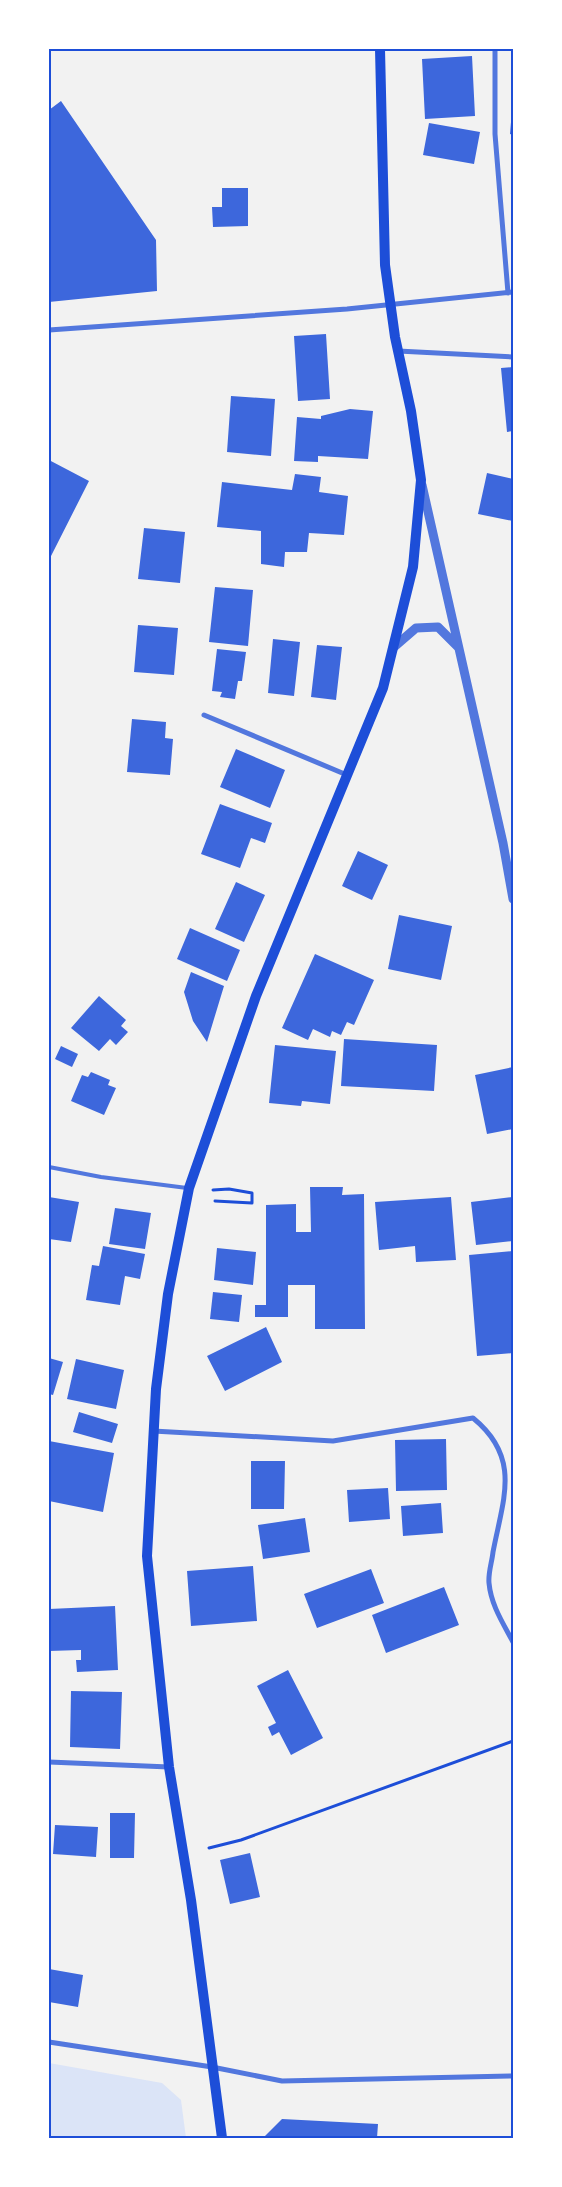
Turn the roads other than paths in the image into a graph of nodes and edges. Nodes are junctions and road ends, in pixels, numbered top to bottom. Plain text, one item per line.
1 (380, 49) edge
2 (495, 49) edge
3 (511, 293) edge
4 (390, 304) junction
5 (49, 330) edge
6 (398, 351) junction
7 (513, 357) edge
8 (421, 480) junction
9 (394, 647) junction
10 (458, 647) junction
11 (204, 715) dead end
12 (347, 775) junction
13 (513, 899) edge
14 (49, 1167) edge
15 (189, 1188) junction
16 (153, 1431) junction
17 (513, 1642) edge
18 (49, 1762) edge
19 (169, 1767) junction
20 (49, 2042) edge
21 (212, 2067) junction
22 (513, 2076) edge
23 (222, 2138) edge

1 - 4 main road
2 - 3 street
3 - 4 street
4 - 5 street
4 - 6 main road
6 - 7 street
6 - 8 main road
8 - 9 main road
8 - 10 street
9 - 10 street
9 - 12 main road
10 - 13 street
11 - 12 street
12 - 15 main road
14 - 15 lane
15 - 16 main road
16 - 17 street
16 - 19 main road
18 - 19 street
19 - 21 main road
20 - 21 street
21 - 22 street
21 - 23 main road

